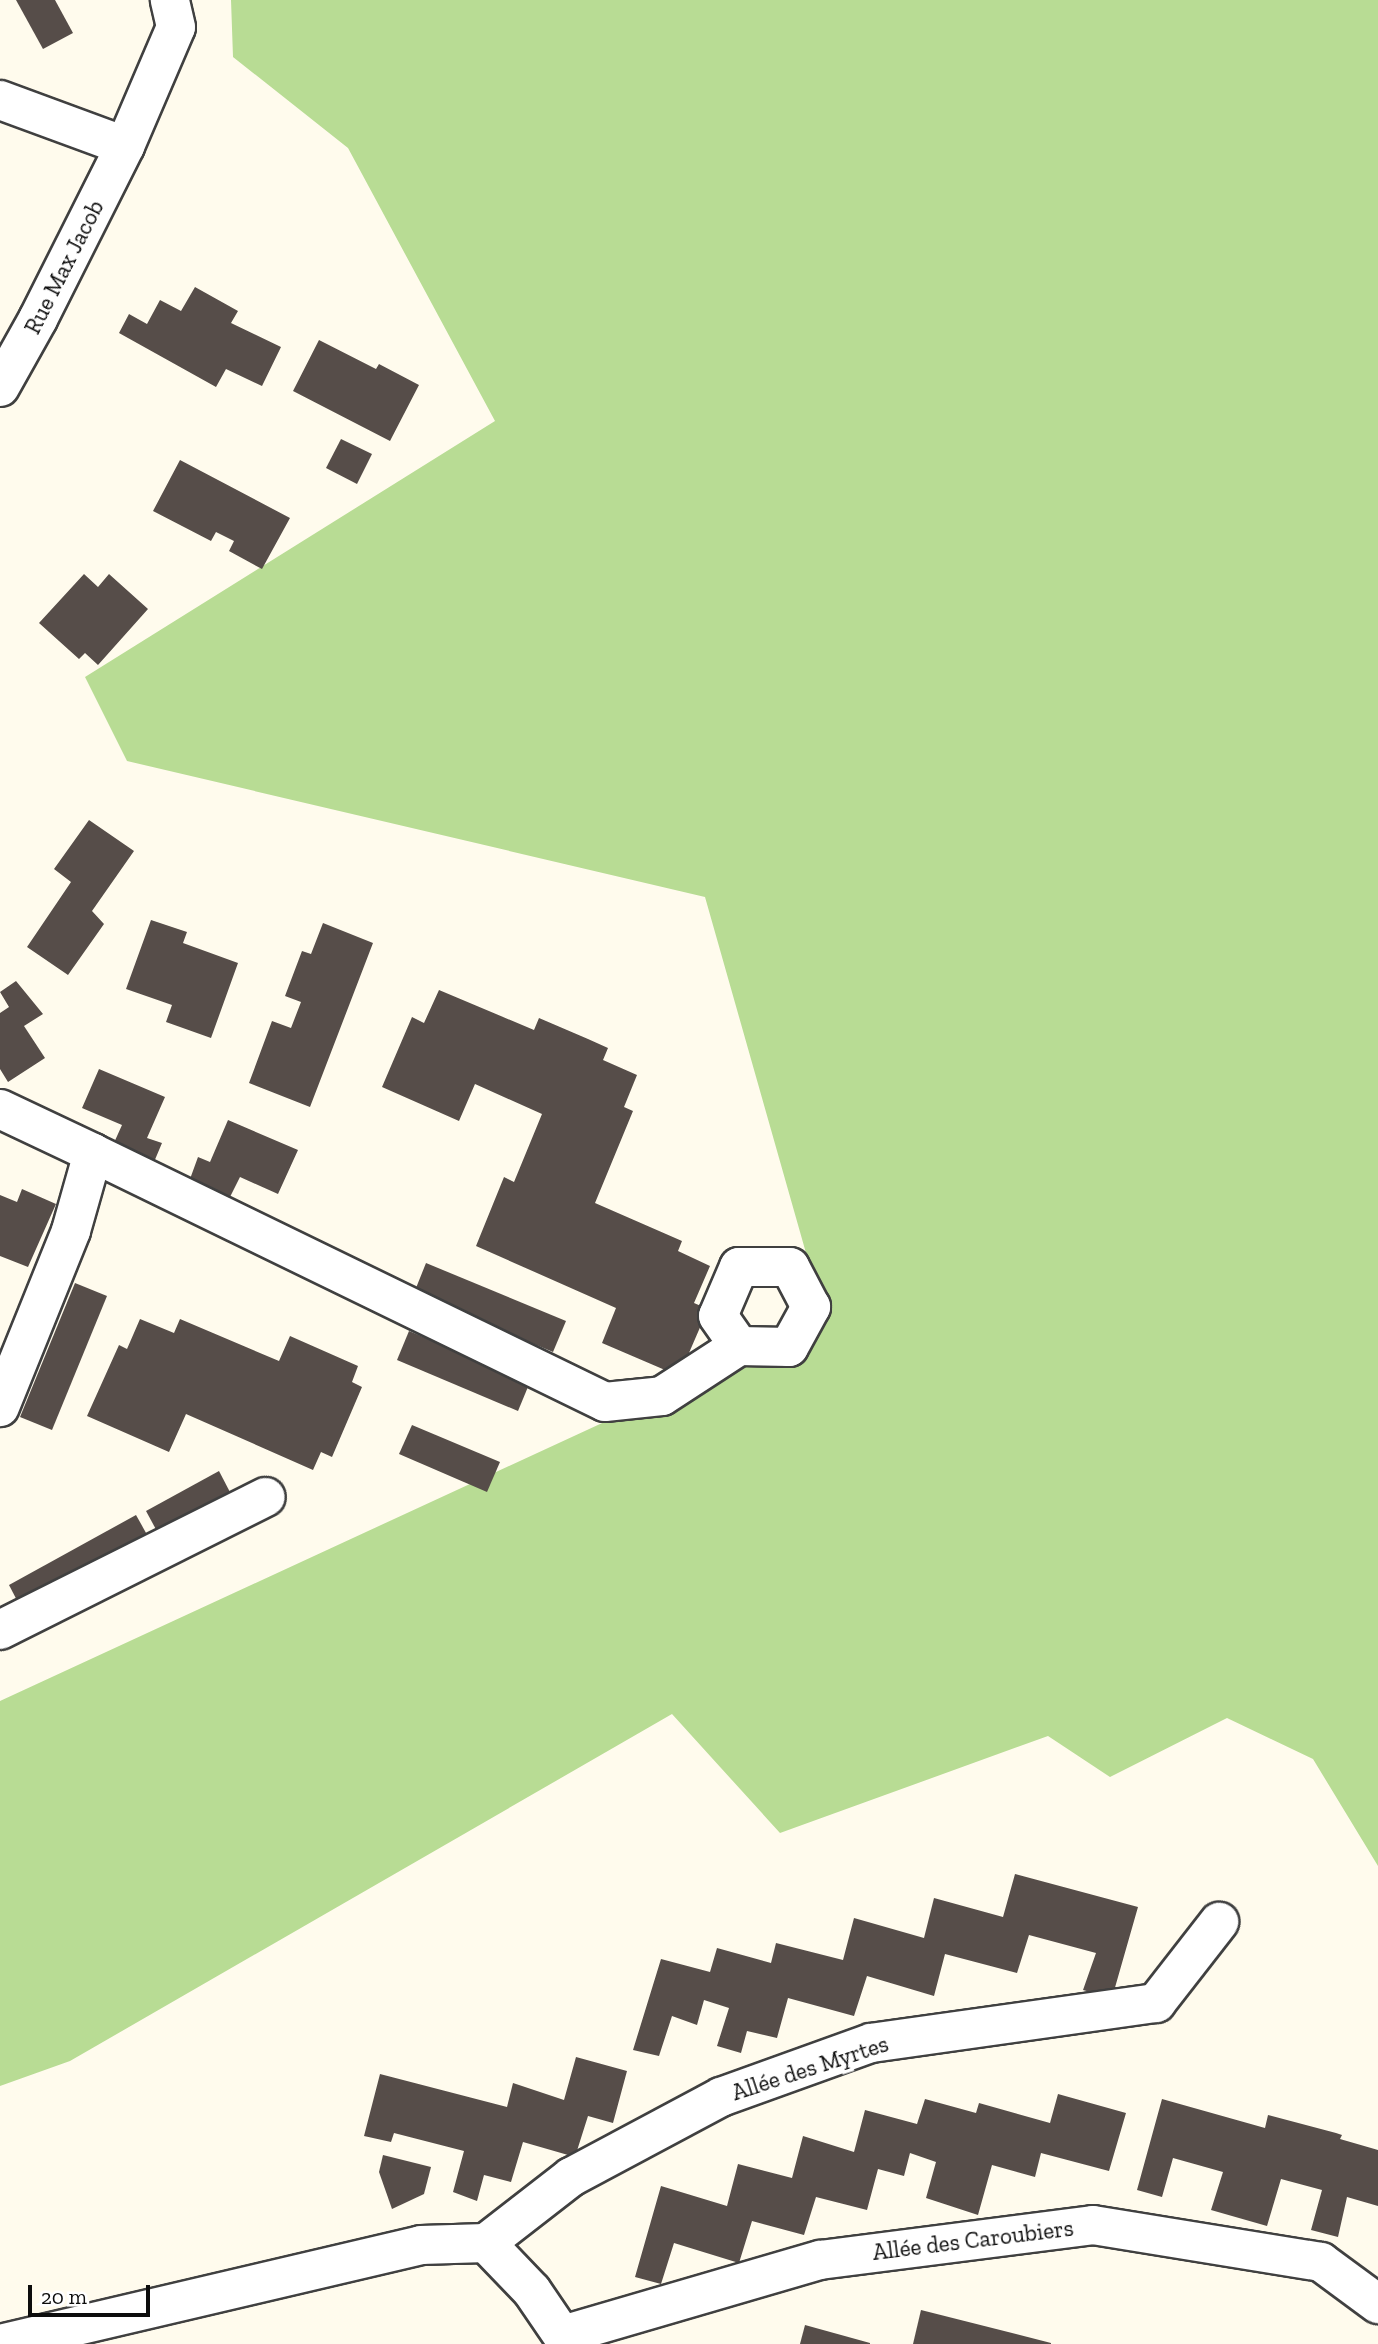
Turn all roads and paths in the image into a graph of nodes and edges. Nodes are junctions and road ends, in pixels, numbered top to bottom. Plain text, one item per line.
1 (170, 0) edge
2 (0, 100) edge
3 (125, 146) junction
4 (0, 387) edge
5 (0, 1109) edge
6 (93, 1153) junction
7 (739, 1346) dead end
8 (0, 1407) edge
9 (266, 1497) dead end
10 (0, 1630) edge
11 (1219, 1922) dead end
12 (486, 2243) junction
13 (1378, 2304) edge
14 (566, 2339) edge
15 (0, 2344) edge

1 - 3 street, Rue Max Jacob
2 - 3 street
3 - 4 street, Rue Max Jacob
5 - 6 street
6 - 7 street
6 - 8 street
9 - 10 street
11 - 12 street, Allée des Myrtes
12 - 14 street
12 - 15 street
13 - 14 street, Allée des Caroubiers

